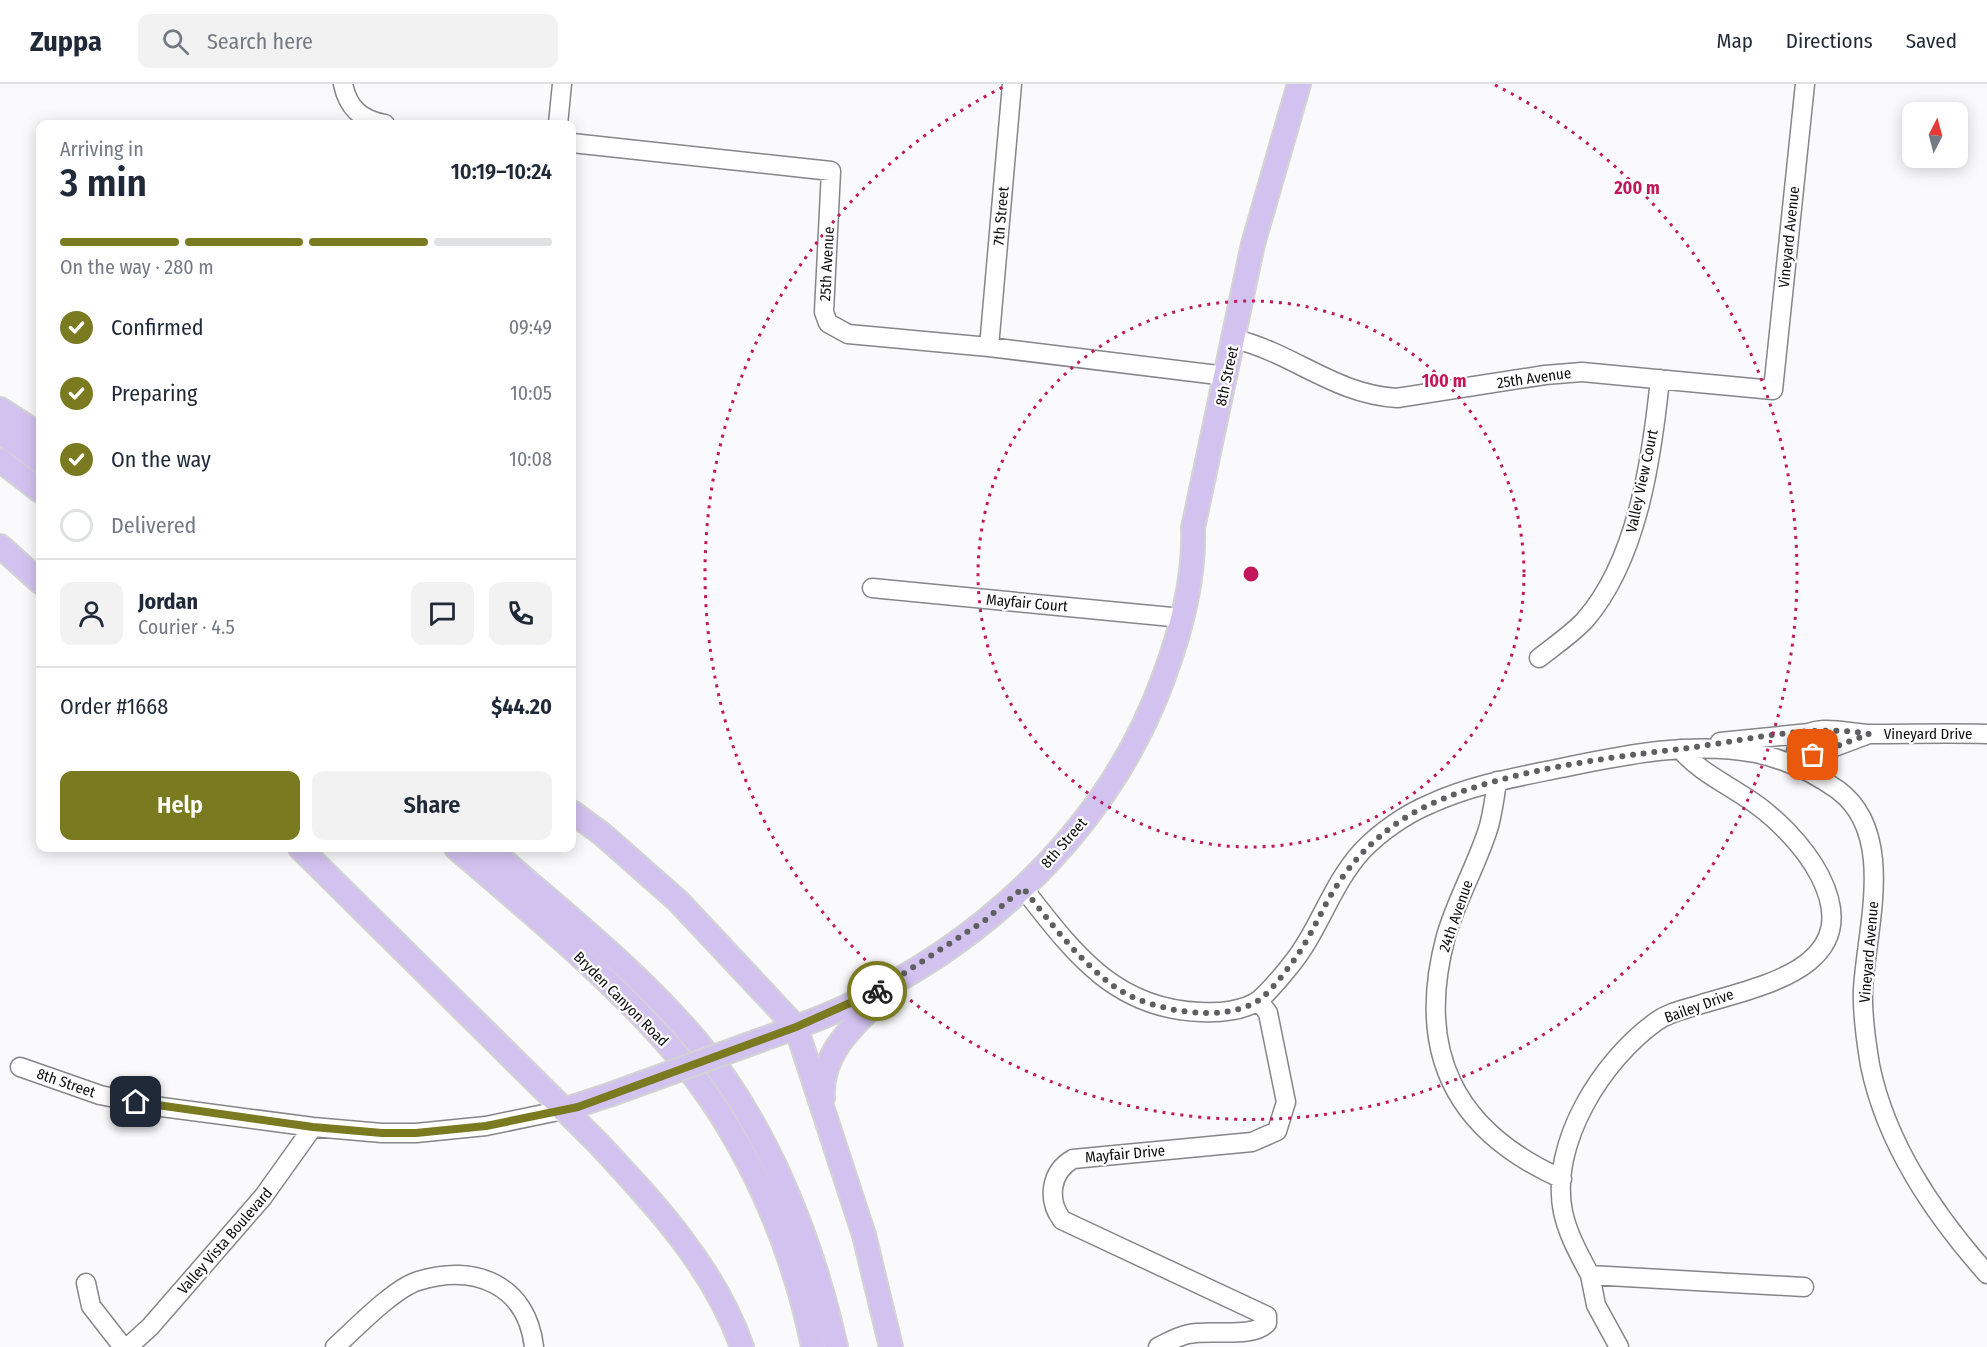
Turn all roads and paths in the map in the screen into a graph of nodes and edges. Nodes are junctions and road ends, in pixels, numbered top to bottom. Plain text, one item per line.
1 (343, 84) edge
2 (562, 84) edge
3 (1012, 84) edge
4 (1299, 84) edge
5 (1805, 84) edge
6 (371, 120) edge
7 (558, 120) edge
8 (576, 143) edge
9 (1234, 339) junction
10 (988, 347) junction
11 (1226, 376) junction
12 (1659, 379) junction
13 (1773, 390) joint
14 (0, 409) edge
15 (0, 432) edge
16 (36, 432) edge
17 (36, 458) edge
18 (0, 460) edge
19 (36, 488) edge
20 (0, 546) edge
21 (36, 578) edge
22 (872, 588) dead end
23 (1182, 618) junction
24 (1539, 658) dead end
25 (1814, 732) junction
26 (1869, 734) junction
27 (1987, 734) edge
28 (1680, 749) junction
29 (1799, 767) junction
30 (1497, 781) junction
31 (576, 815) edge
32 (304, 852) edge
33 (461, 852) edge
34 (494, 852) edge
35 (1023, 888) junction
36 (905, 974) junction
37 (1258, 1000) junction
38 (796, 1027) junction
39 (20, 1067) dead end
40 (563, 1110) junction
41 (824, 1111) junction
42 (313, 1127) junction
43 (1562, 1179) junction
44 (1987, 1274) edge
45 (1590, 1275) junction
46 (86, 1283) dead end
47 (1804, 1287) dead end
48 (123, 1347) edge
49 (128, 1347) edge
50 (334, 1347) edge
51 (534, 1347) edge
52 (742, 1347) edge
53 (813, 1347) edge
54 (836, 1347) edge
55 (891, 1347) edge
56 (1158, 1347) edge
57 (1619, 1347) edge

1 - 6 street
2 - 7 street
3 - 10 street, 7th Street
4 - 9 main road, 8th Street
5 - 13 street, Vineyard Avenue
8 - 10 street, 25th Avenue
9 - 11 main road, 8th Street
9 - 12 street, 25th Avenue
10 - 11 street, 25th Avenue
11 - 23 main road, 8th Street
12 - 13 street, 25th Avenue
12 - 24 street, Valley View Court
14 - 16 main road
15 - 17 main road
18 - 19 main road
20 - 21 main road
22 - 23 street, Mayfair Court
23 - 35 main road, 8th Street
25 - 26 street, Vineyard Drive
25 - 28 street, Vineyard Drive
25 - 29 street
26 - 27 street, Vineyard Drive
26 - 29 street, Vineyard Drive
28 - 29 street
28 - 30 street
28 - 43 street, Bailey Drive
29 - 44 street, Vineyard Avenue
30 - 37 street
30 - 43 street, 24th Avenue
31 - 38 main road
32 - 40 main road
33 - 53 main road, Bryden Canyon Road
34 - 54 main road, Bryden Canyon Road
35 - 36 main road, 8th Street
35 - 37 street
36 - 38 main road, 8th Street
36 - 41 main road
37 - 56 street, Mayfair Drive
38 - 40 main road, 8th Street, bridge
38 - 41 main road
39 - 42 street, 8th Street
40 - 42 street, 8th Street
40 - 52 main road
41 - 55 main road
42 - 49 street, Valley Vista Boulevard
43 - 45 street, Bailey Drive
45 - 47 street
45 - 57 street, Bailey Drive
46 - 48 street
50 - 51 street

